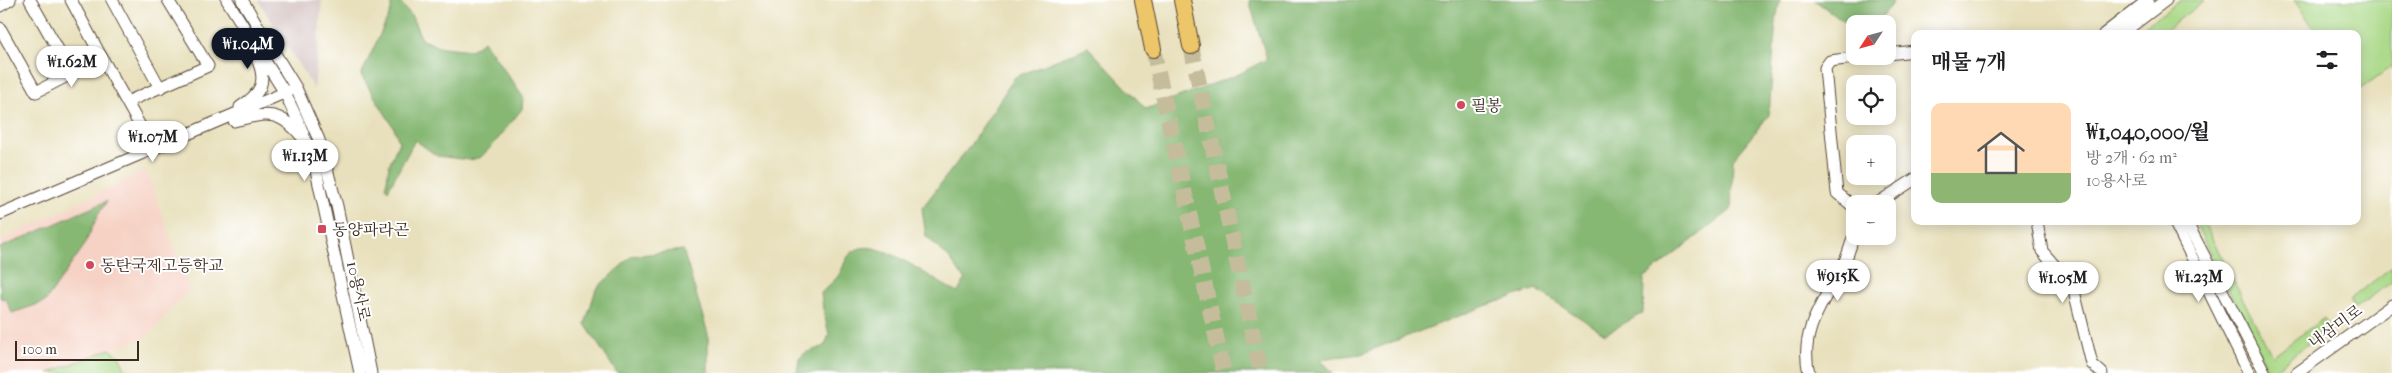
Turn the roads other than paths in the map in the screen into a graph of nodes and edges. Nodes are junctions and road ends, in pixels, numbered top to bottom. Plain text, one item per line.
1 (10, 0) edge
2 (30, 0) edge
3 (71, 0) edge
4 (112, 0) edge
5 (168, 0) edge
6 (226, 0) edge
7 (242, 0) edge
8 (1143, 0) edge
9 (1182, 0) edge
10 (2148, 0) edge
11 (2166, 0) edge
12 (0, 6) edge
13 (0, 28) edge
14 (2109, 30) edge
15 (2126, 30) edge
16 (1192, 46) tunnel mouth
17 (1153, 49) tunnel mouth
18 (1911, 51) edge
19 (1896, 53) edge
20 (102, 58) junction
21 (1846, 59) edge
22 (72, 74) junction
23 (160, 88) junction
24 (290, 91) junction
25 (127, 102) junction
26 (203, 128) junction
27 (308, 147) junction
28 (153, 149) junction
29 (1911, 182) edge
30 (1890, 195) edge
31 (1846, 200) edge
32 (0, 214) edge
33 (2038, 225) edge
34 (2176, 225) edge
35 (2188, 225) edge
36 (1851, 245) edge
37 (2392, 305) edge
38 (360, 373) edge
39 (371, 373) edge
40 (1809, 373) edge
41 (2102, 373) edge
42 (2249, 373) edge
43 (2264, 373) edge
44 (2297, 373) edge

1 - 12 street
2 - 22 street
3 - 20 street
4 - 23 street
5 - 23 street
6 - 24 street, 10용사로
6 - 26 street
7 - 24 street, 10용사로
8 - 17 highway
9 - 16 highway
10 - 14 street
11 - 15 street
13 - 22 street
18 - 19 street
20 - 22 street
20 - 25 street
21 - 31 street
23 - 25 street
24 - 26 street
24 - 27 street, 10용사로
24 - 39 street, 10용사로
25 - 28 street
26 - 27 street
26 - 28 street
27 - 38 street, 10용사로
28 - 32 street
29 - 30 street
33 - 41 street
34 - 42 street
35 - 43 street
36 - 40 street
37 - 44 street, 내삼미로

